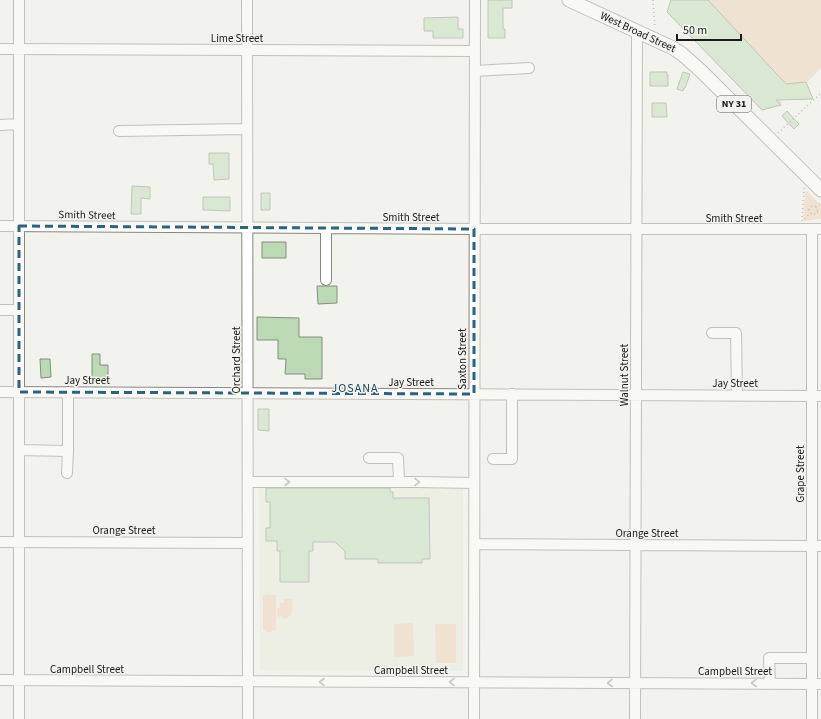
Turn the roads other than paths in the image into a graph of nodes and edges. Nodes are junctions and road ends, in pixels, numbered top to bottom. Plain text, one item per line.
1 (19, 0) edge
2 (247, 0) edge
3 (475, 0) edge
4 (569, 0) edge
5 (637, 32) junction
6 (0, 49) edge
7 (19, 50) junction
8 (248, 50) junction
9 (475, 51) junction
10 (529, 68) dead end
11 (475, 71) junction
12 (19, 124) junction
13 (0, 125) edge
14 (248, 128) junction
15 (119, 131) dead end
16 (821, 190) edge
17 (0, 226) edge
18 (19, 226) junction
19 (814, 227) edge
20 (248, 228) junction
21 (326, 228) junction
22 (474, 229) junction
23 (637, 230) junction
24 (326, 280) dead end
25 (0, 310) edge
26 (19, 310) junction
27 (712, 333) dead end
28 (0, 392) edge
29 (19, 392) junction
30 (68, 392) junction
31 (248, 393) junction
32 (474, 394) junction
33 (512, 394) junction
34 (636, 395) junction
35 (737, 395) junction
36 (817, 396) edge
37 (19, 450) junction
38 (68, 451) junction
39 (369, 458) dead end
40 (493, 459) dead end
41 (67, 473) dead end
42 (248, 482) junction
43 (399, 482) junction
44 (474, 483) junction
45 (0, 542) edge
46 (19, 542) junction
47 (248, 543) junction
48 (474, 544) junction
49 (636, 545) junction
50 (817, 546) edge
51 (817, 626) edge
52 (812, 658) junction
53 (0, 680) edge
54 (19, 680) junction
55 (248, 681) junction
56 (474, 682) junction
57 (635, 683) junction
58 (770, 684) junction
59 (817, 684) edge
60 (19, 719) edge
61 (248, 719) edge
62 (474, 719) edge
63 (635, 719) edge
64 (812, 719) edge

1 - 7 street
2 - 8 street, Orchard Street
3 - 9 street, Saxton Street
4 - 5 main road, West Broad Street / NY 31
5 - 16 main road, West Broad Street / NY 31
5 - 23 street, Walnut Street
6 - 7 street, Lime Street
7 - 8 street, Lime Street
7 - 12 street
8 - 9 street, Lime Street
8 - 14 street, Orchard Street
9 - 11 street, Saxton Street
10 - 11 street
11 - 22 street, Saxton Street
12 - 13 street
12 - 18 street
14 - 15 street
14 - 20 street, Orchard Street
17 - 18 street, Smith Street
18 - 20 street, Smith Street
18 - 26 street
19 - 23 street, Smith Street
19 - 36 street, Grape Street
20 - 21 street, Smith Street
20 - 31 street, Orchard Street
21 - 22 street, Smith Street
21 - 24 street
22 - 23 street, Smith Street
22 - 32 street, Saxton Street
23 - 34 street, Walnut Street
25 - 26 street
26 - 29 street
27 - 35 street
28 - 29 street, Jay Street
29 - 30 street, Jay Street
29 - 37 street
30 - 31 street, Jay Street
30 - 38 street
31 - 32 street, Jay Street
31 - 42 street, Orchard Street
32 - 33 street, Jay Street
32 - 44 street, Saxton Street
33 - 34 street, Jay Street
33 - 40 street
34 - 35 street, Jay Street
34 - 49 street, Walnut Street
35 - 36 street, Jay Street
36 - 50 street, Grape Street
37 - 38 street
37 - 46 street
38 - 41 street
39 - 43 street
42 -> 43 street
42 - 47 street, Orchard Street
43 -> 44 street
44 - 48 street, Saxton Street
45 - 46 street, Orange Street
46 - 47 street, Orange Street
46 - 54 street
47 - 55 street, Orchard Street
48 - 49 street, Orange Street
48 - 56 street, Saxton Street
49 - 50 street, Orange Street
49 - 57 street, Walnut Street
50 - 51 street, Grape Street
51 - 52 street, Grape Street
52 - 58 street
52 - 59 street, Grape Street
53 - 54 street, Campbell Street
54 - 55 street, Campbell Street
54 - 60 street
56 -> 55 street, Campbell Street
55 - 61 street, Orchard Street
57 -> 56 street, Campbell Street
56 - 62 street, Saxton Street
58 -> 57 street, Campbell Street
57 - 63 street, Walnut Street
58 - 59 street, Campbell Street
59 - 64 street, Grape Street

